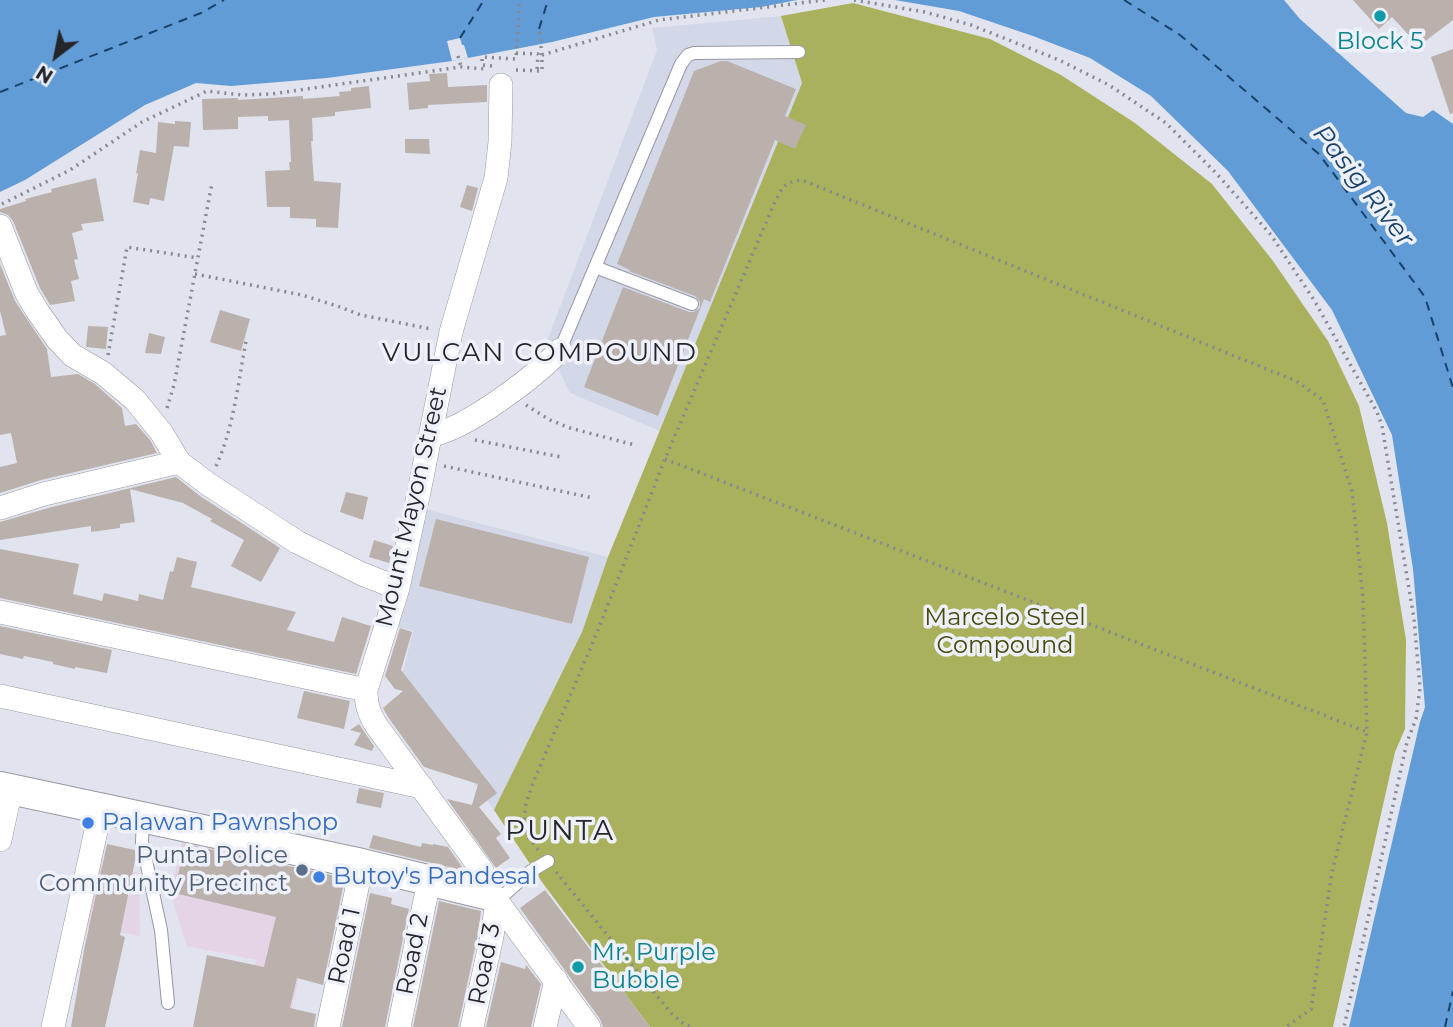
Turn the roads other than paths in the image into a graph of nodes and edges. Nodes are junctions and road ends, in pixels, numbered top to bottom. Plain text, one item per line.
1 (799, 52) dead end
2 (503, 72) road end
3 (0, 226) edge
4 (595, 267) junction
5 (692, 304) dead end
6 (560, 350) joint
7 (441, 432) junction
8 (179, 462) junction
9 (0, 508) edge
10 (403, 589) junction
11 (0, 612) edge
12 (366, 690) junction
13 (0, 696) edge
14 (422, 787) junction
15 (6, 788) edge
16 (101, 808) junction
17 (143, 817) junction
18 (0, 840) edge
19 (548, 861) road end
20 (362, 864) junction
21 (429, 881) junction
22 (493, 898) junction
23 (556, 980) junction
24 (168, 1003) dead end
25 (53, 1027) edge
26 (328, 1027) edge
27 (399, 1027) edge
28 (472, 1027) edge
29 (545, 1027) edge
30 (589, 1027) edge

1 - 4 lane
2 - 7 street, Mount Mayon Street
3 - 8 street
4 - 5 lane
4 - 6 lane
6 - 7 street
7 - 10 street, Mount Mayon Street
8 - 9 street
8 - 10 street
10 - 12 street, Mount Mayon Street
11 - 12 street
12 - 14 street
13 - 14 street
14 - 22 street
15 - 16 street
15 - 18 street
16 - 17 street
16 - 25 street
17 - 20 street
17 - 24 lane
19 - 22 lane
20 - 21 street
20 - 26 street, Road 1
21 - 22 street
21 - 27 street, Road 2
22 - 23 street
22 - 28 street, Road 3
23 - 29 street
23 - 30 street

